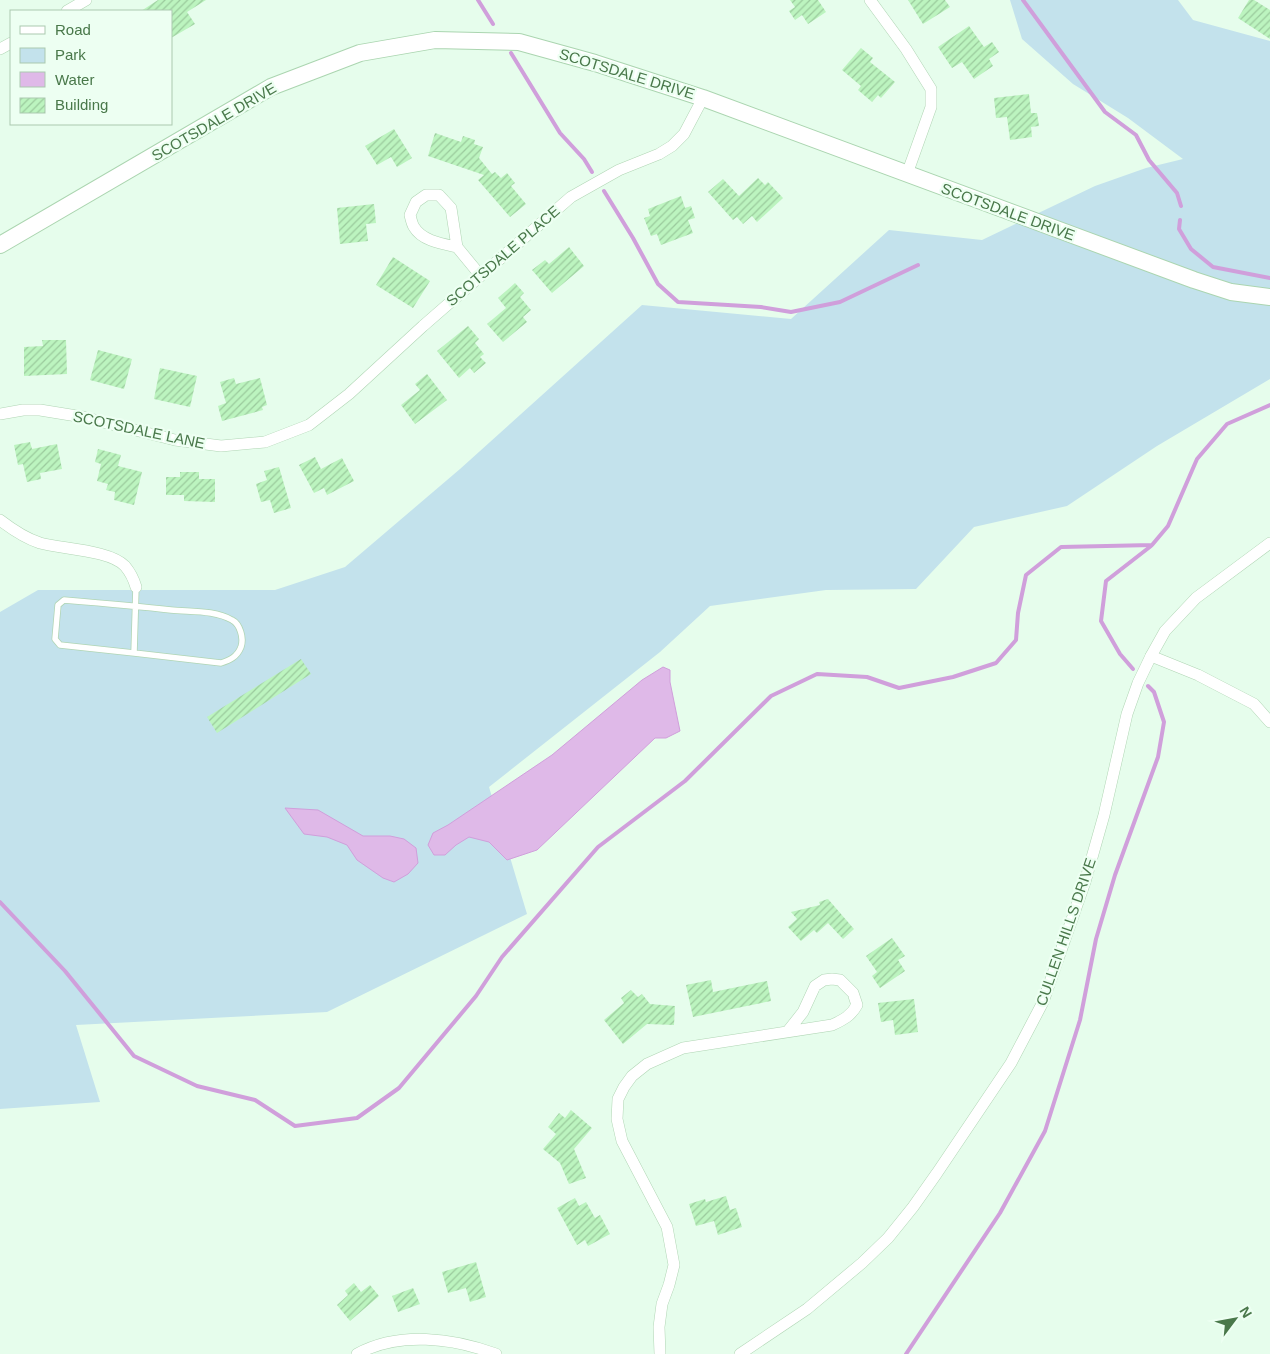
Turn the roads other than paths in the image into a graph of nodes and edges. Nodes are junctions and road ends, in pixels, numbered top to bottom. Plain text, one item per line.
1 (86, 0) edge
2 (870, 0) edge
3 (68, 10) edge
4 (703, 98) junction
5 (907, 174) junction
6 (0, 245) edge
7 (457, 247) junction
8 (480, 275) junction
9 (1270, 297) edge
10 (0, 414) edge
11 (306, 426) joint
12 (0, 520) edge
13 (1270, 543) edge
14 (136, 587) joint
15 (136, 606) junction
16 (134, 653) junction
17 (1151, 656) junction
18 (1270, 722) edge
19 (788, 1031) junction
20 (357, 1354) edge
21 (496, 1354) edge
22 (660, 1354) edge
23 (740, 1354) edge

1 - 3 street
2 - 5 street
4 - 5 street, SCOTSDALE DRIVE
4 - 6 street, SCOTSDALE DRIVE
4 - 8 street, SCOTSDALE PLACE
5 - 9 street, SCOTSDALE DRIVE
7 - 7 street
7 - 8 street
8 - 11 street, SCOTSDALE PLACE
10 - 11 street, SCOTSDALE LANE
12 - 14 street
13 - 17 street, CULLEN HILLS DRIVE
14 - 15 lane
15 - 16 lane
15 - 16 lane
15 - 16 lane
17 - 18 street
17 - 23 street, CULLEN HILLS DRIVE
19 - 19 street
19 - 22 street
20 - 21 street

